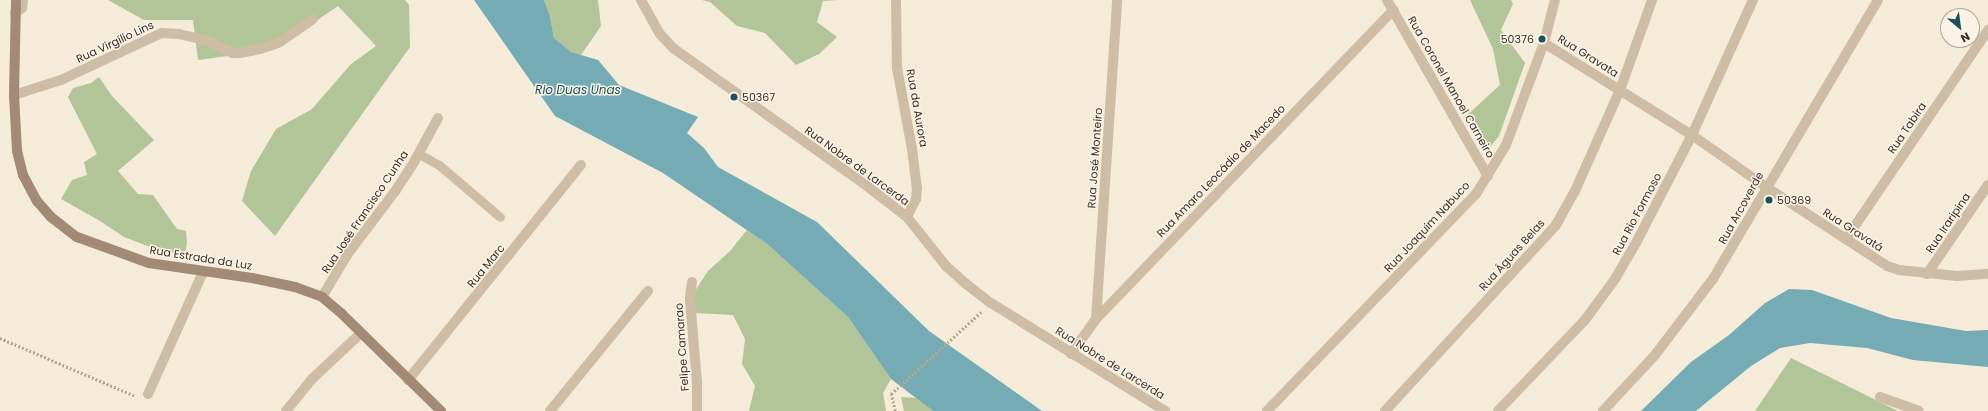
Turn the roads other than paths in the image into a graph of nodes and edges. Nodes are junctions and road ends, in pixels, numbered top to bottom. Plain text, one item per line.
1 (16, 0) edge
2 (24, 0) edge
3 (641, 0) edge
4 (896, 0) edge
5 (1117, 0) edge
6 (1387, 0) edge
7 (1555, 0) edge
8 (1652, 0) edge
9 (1753, 0) edge
10 (1878, 0) edge
11 (1393, 10) junction
12 (15, 13) junction
13 (313, 19) dead end
14 (1988, 30) edge
15 (1544, 43) junction
16 (1620, 90) junction
17 (14, 95) junction
18 (438, 118) dead end
19 (1692, 135) junction
20 (419, 154) junction
21 (581, 166) dead end
22 (1488, 176) junction
23 (1988, 185) edge
24 (1766, 187) junction
25 (500, 217) dead end
26 (907, 217) junction
27 (1846, 239) junction
28 (203, 272) junction
29 (1927, 274) junction
30 (1988, 274) edge
31 (692, 282) dead end
32 (648, 291) dead end
33 (322, 297) junction
34 (1096, 319) junction
35 (361, 334) junction
36 (1071, 354) junction
37 (408, 380) junction
38 (148, 394) road end
39 (1880, 397) dead end
40 (286, 411) edge
41 (441, 411) edge
42 (550, 411) edge
43 (697, 411) edge
44 (1165, 411) edge
45 (1267, 411) edge
46 (1384, 411) edge
47 (1498, 411) edge
48 (1603, 411) edge
49 (1919, 411) edge

1 - 12 main road, Rua Estrada da Luz
2 - 12 street
3 - 26 street, Rua Nobre de Larcerda
4 - 26 street, Rua da Aurora
5 - 34 street, Rua José Monteiro
6 - 11 street, Rua Coronel Manoel Carneiro
7 - 15 street, Rua Joaquim Nabuco
8 - 16 street, Rua Águas Belas
9 - 19 street, Rua Rio Formoso
10 - 24 street, Rua Arcoverde
11 - 22 street, Rua Coronel Manoel Carneiro
11 - 34 street, Rua Amaro Leocádio de Macedo
12 - 17 main road, Rua Estrada da Luz
13 - 17 street, Rua Virgílio Lins
14 - 27 street, Rua Tabira
15 - 16 street, Rua Gravata
15 - 22 street, Rua Joaquim Nabuco
16 - 19 street, Rua Gravatá
16 - 46 street, Rua Águas Belas
17 - 28 main road, Rua Estrada da Luz
18 - 20 street, Rua José Francisco Cunha
19 - 24 street, Rua Gravatá
19 - 47 street, Rua Rio Formoso
20 - 25 lane
20 - 33 street, Rua José Francisco Cunha
21 - 37 street, Rua Marc
22 - 45 street, Rua Joaquim Nabuco
23 - 29 street, Rua Iraripina
24 - 27 street, Rua Gravatá
24 - 48 street, Rua Arcoverde
26 - 36 street, Rua Nobre de Larcerda
27 - 29 street, Rua Gravatá
28 - 33 main road, Rua Estrada da Luz
28 - 38 street
29 - 30 street, Rua Gravatá
31 - 43 street, Felipe Camarao
32 - 42 street
33 - 35 main road, Rua Estrada da Luz
34 - 36 street, Rua Amaro Leocádio de Macedo
35 - 37 main road, Rua Estrada da Luz
35 - 40 street
36 - 44 street, Rua Nobre de Larcerda
37 - 41 main road, Rua Estrada da Luz
39 - 49 street

